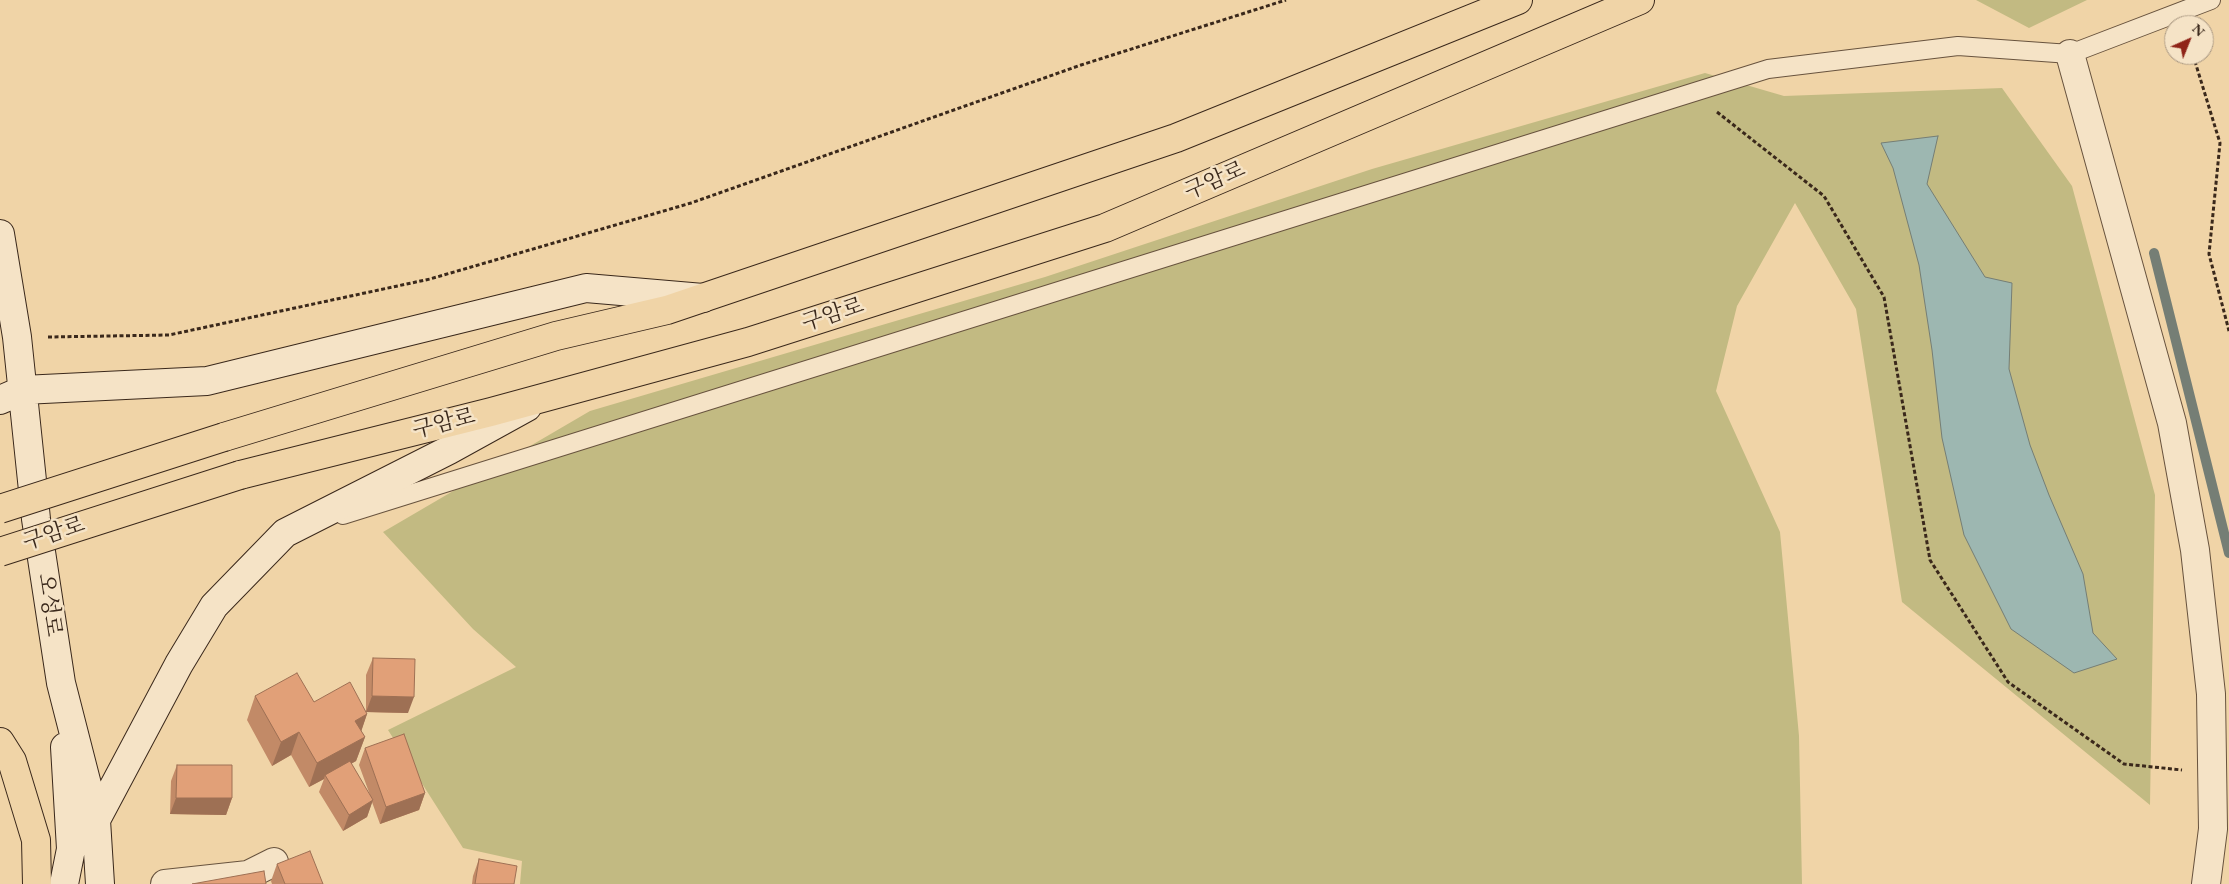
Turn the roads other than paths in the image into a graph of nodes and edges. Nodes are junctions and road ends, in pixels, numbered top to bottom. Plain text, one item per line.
1 (1518, 0) edge
2 (1640, 0) edge
3 (2211, 0) edge
4 (2070, 54) junction
5 (0, 234) edge
6 (703, 298) junction
7 (9, 332) edge
8 (12, 395) edge
9 (539, 400) junction
10 (0, 509) edge
11 (285, 533) junction
12 (0, 552) edge
13 (60, 683) junction
14 (0, 742) edge
15 (96, 820) junction
16 (274, 862) dead end
17 (37, 884) edge
18 (64, 884) edge
19 (100, 884) edge
20 (164, 884) edge
21 (2206, 884) edge

1 - 6 main road, 구암로
2 - 9 main road, 구암로
3 - 4 lane
4 - 11 lane
4 - 21 main road
5 - 7 main road, 오성로
6 - 8 main road
6 - 10 main road, 구암로, bridge
7 - 8 main road, 오성로
8 - 13 main road, 오성로
9 - 11 main road
9 - 12 main road, 구암로, bridge
11 - 15 main road
13 - 15 main road, 오성로
13 - 18 main road
14 - 17 main road
15 - 19 main road, 오성로
16 - 20 main road

